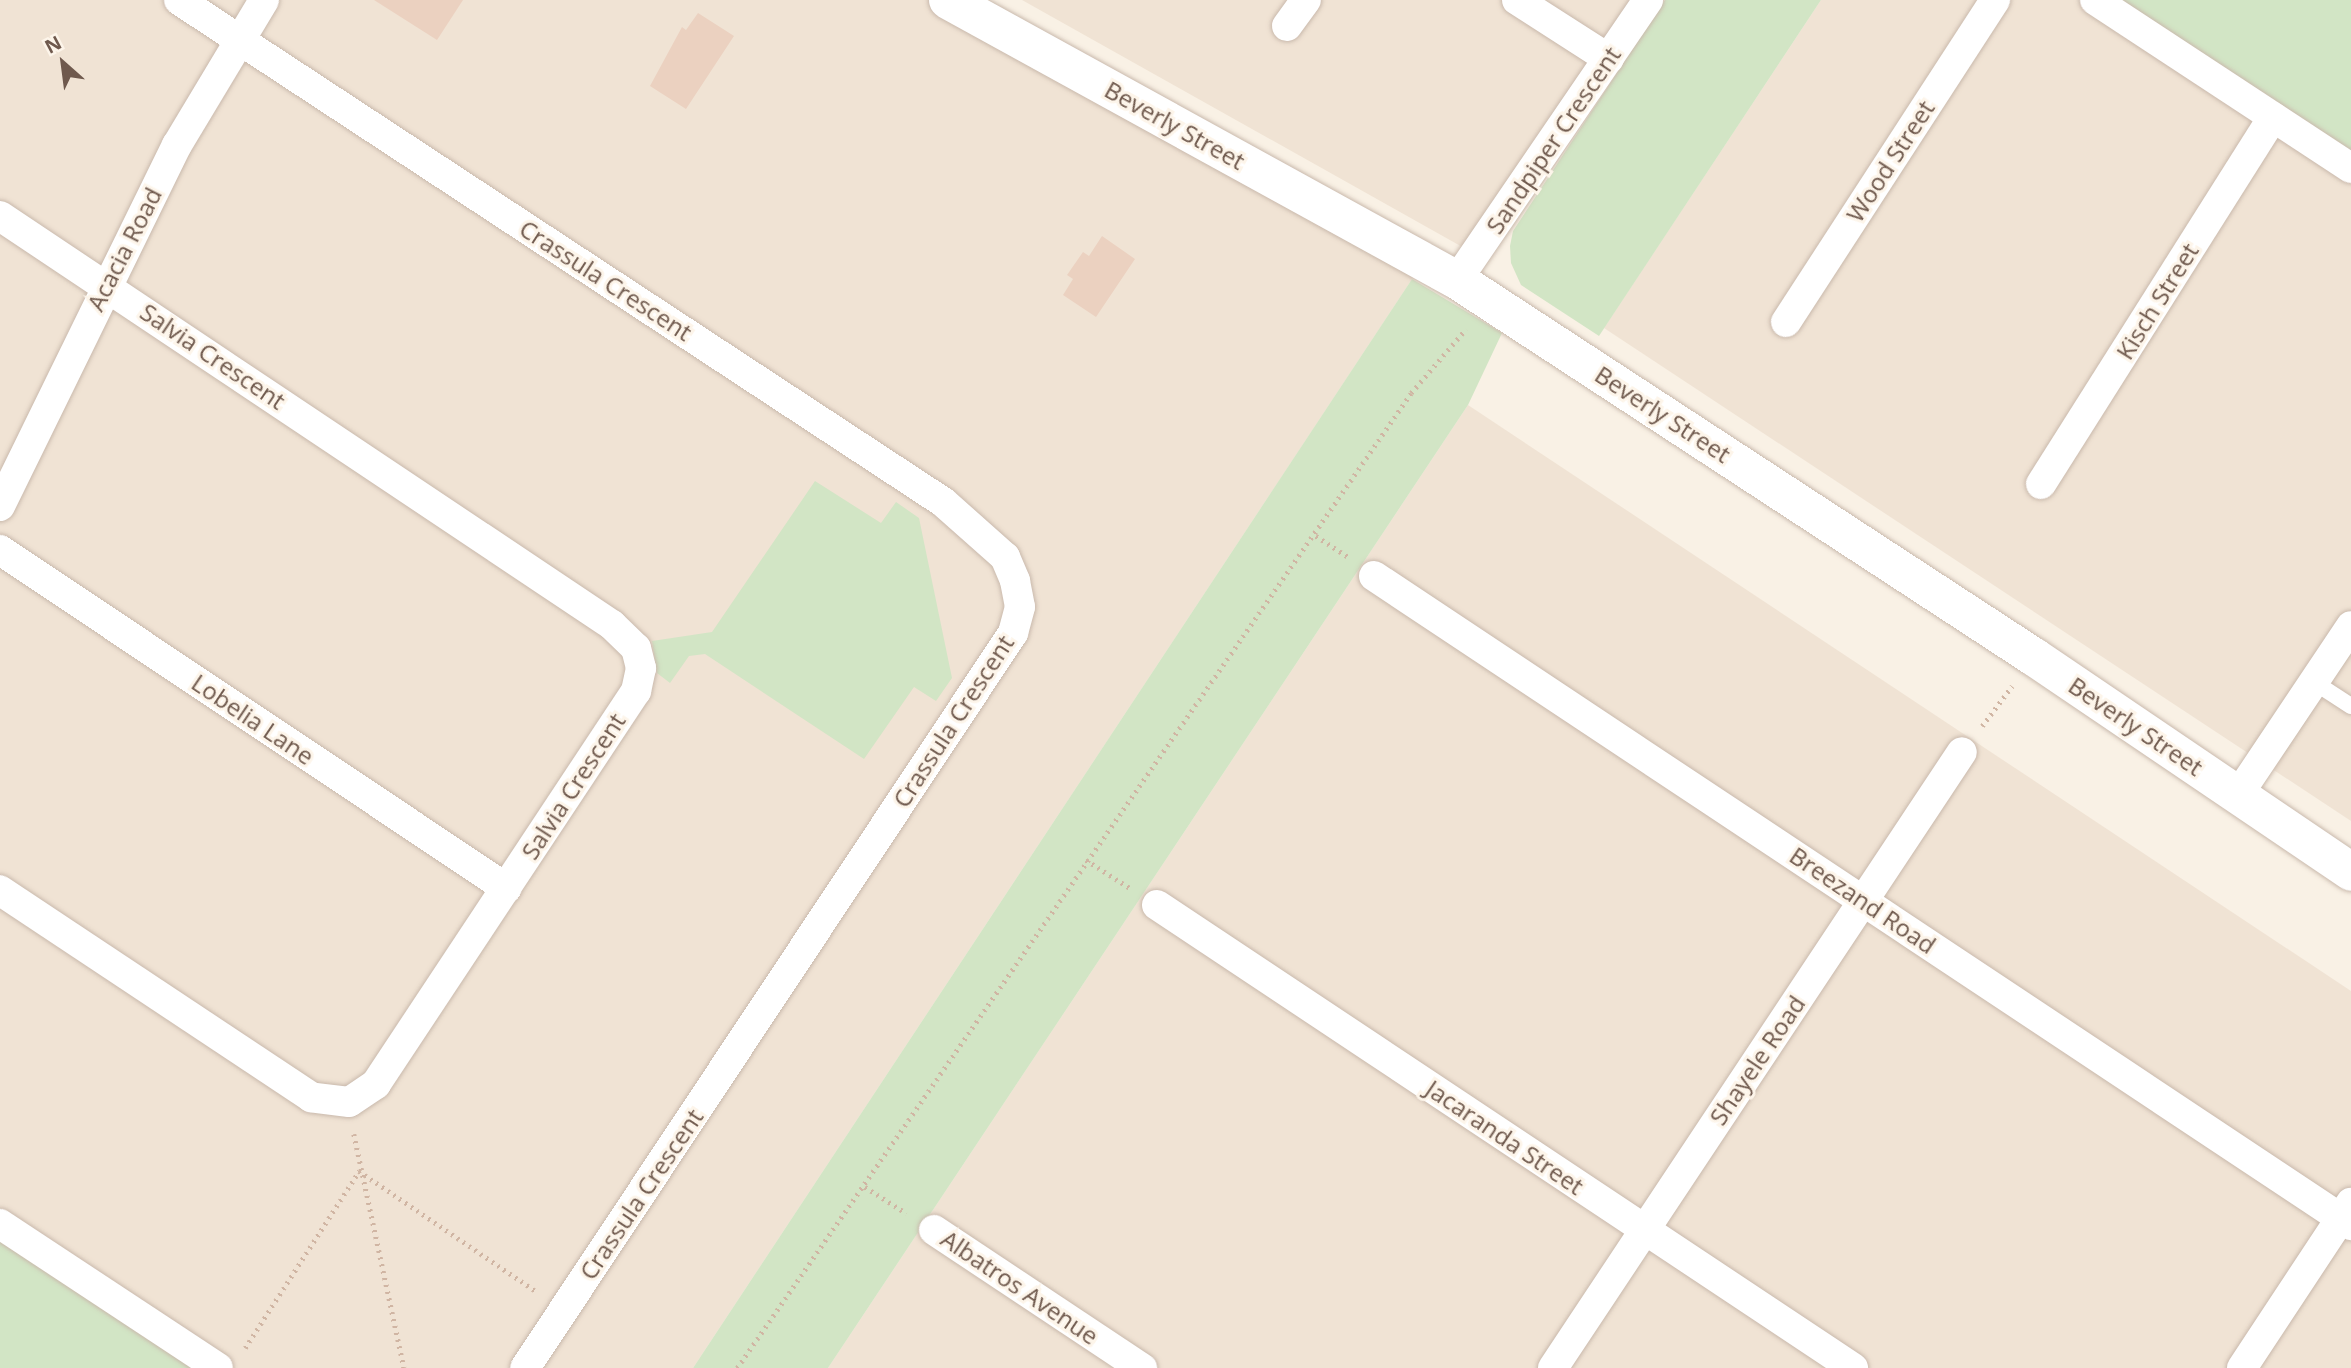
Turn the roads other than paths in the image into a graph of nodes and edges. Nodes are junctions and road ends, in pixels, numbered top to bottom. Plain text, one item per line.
1 (179, 0) edge
2 (264, 0) edge
3 (948, 0) edge
4 (1306, 0) edge
5 (1517, 0) edge
6 (1648, 0) edge
7 (1995, 0) edge
8 (2095, 0) edge
9 (1287, 26) dead end
10 (238, 39) junction
11 (1609, 59) junction
12 (2273, 117) junction
13 (2351, 168) edge
14 (0, 216) edge
15 (1457, 280) junction
16 (106, 284) junction
17 (1786, 322) dead end
18 (2041, 484) dead end
19 (0, 506) edge
20 (0, 550) edge
21 (1374, 576) dead end
22 (2351, 625) edge
23 (2314, 682) junction
24 (2351, 706) edge
25 (1962, 752) road end
26 (2238, 795) junction
27 (2351, 872) edge
28 (506, 888) junction
29 (0, 890) edge
30 (1863, 901) junction
31 (1157, 905) road end
32 (2348, 1216) edge
33 (0, 1224) edge
34 (934, 1230) road end
35 (1645, 1230) junction
36 (229, 1362) edge
37 (524, 1368) edge
38 (1142, 1368) edge
39 (1553, 1368) edge
40 (1853, 1368) edge
41 (2242, 1368) edge

1 - 10 street, Crassula Crescent
2 - 10 street, Acacia Road
3 - 15 street, Beverly Street
4 - 9 street
5 - 11 street
6 - 11 street, Sandpiper Crescent
7 - 17 street, Wood Street
8 - 12 street
10 - 16 street, Acacia Road
10 - 37 street, Crassula Crescent
11 - 15 street, Sandpiper Crescent
12 - 13 street
12 - 18 street, Kisch Street
14 - 16 street
15 - 26 street, Beverly Street
16 - 19 street, Acacia Road
16 - 28 street, Salvia Crescent
20 - 28 street, Lobelia Lane
21 - 30 street, Breezand Road
22 - 23 street
23 - 24 lane
23 - 26 street
25 - 30 street, Shayele Road
26 - 27 street, Beverly Street
28 - 29 street, Salvia Crescent
30 - 32 street, Breezand Road
30 - 35 street, Shayele Road
31 - 35 street, Jacaranda Street
32 - 41 street
33 - 36 street
34 - 38 street, Albatros Avenue
35 - 39 street, Shayele Road
35 - 40 street, Jacaranda Street

